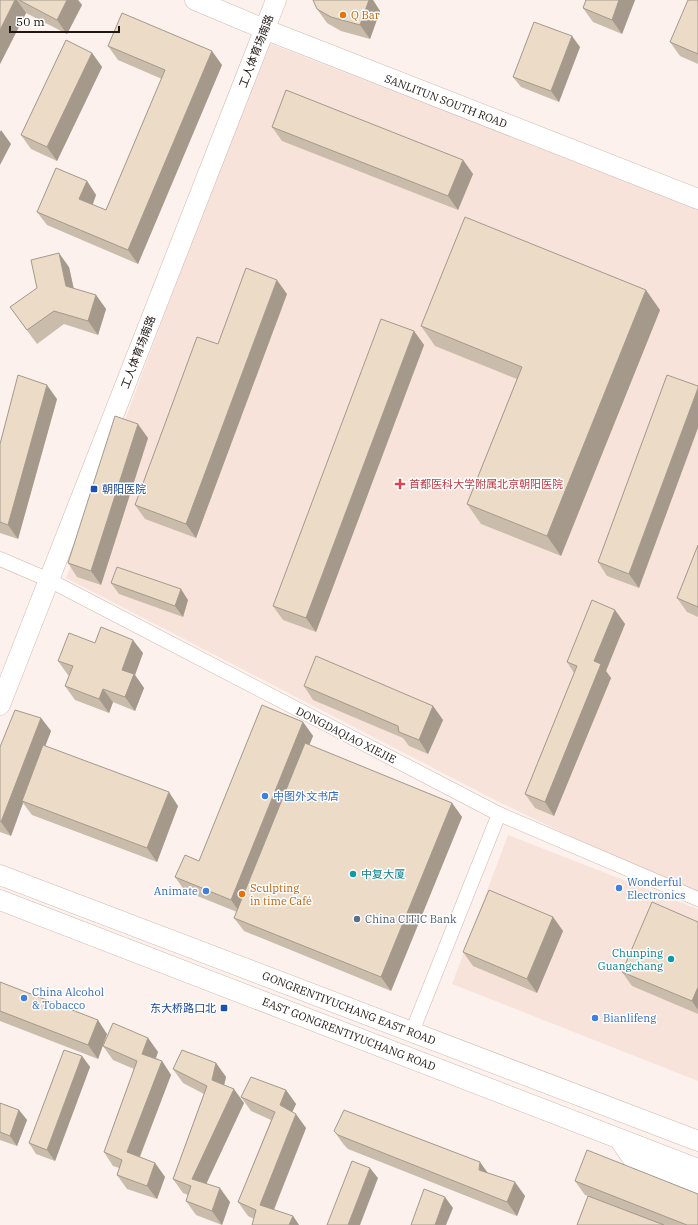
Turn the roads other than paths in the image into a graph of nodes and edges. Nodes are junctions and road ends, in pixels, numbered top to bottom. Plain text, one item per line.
1 (195, 0) edge
2 (276, 0) edge
3 (264, 29) junction
4 (698, 199) edge
5 (0, 560) edge
6 (49, 580) junction
7 (0, 705) edge
8 (500, 814) junction
9 (0, 875) edge
10 (698, 899) edge
11 (0, 900) edge
12 (412, 1032) junction
13 (619, 1138) junction
14 (698, 1141) edge
15 (698, 1169) edge
16 (698, 1186) edge

1 - 3 main road, SANLITUN SOUTH ROAD
2 - 3 main road, 工人体育场南路
3 - 4 main road, SANLITUN SOUTH ROAD
3 - 6 main road, 工人体育场南路
5 - 6 street, DONGDAQIAO XIEJIE
6 - 7 main road, 工人体育场南路
6 - 8 street, DONGDAQIAO XIEJIE
8 - 10 street, DONGDAQIAO XIEJIE
8 - 12 street
9 - 12 main road, GONGRENTIYUCHANG EAST ROAD
11 - 13 main road, EAST GONGRENTIYUCHANG ROAD
12 - 14 main road, GONGRENTIYUCHANG EAST ROAD
13 - 15 main road, EAST GONGRENTIYUCHANG ROAD
13 - 16 main road

